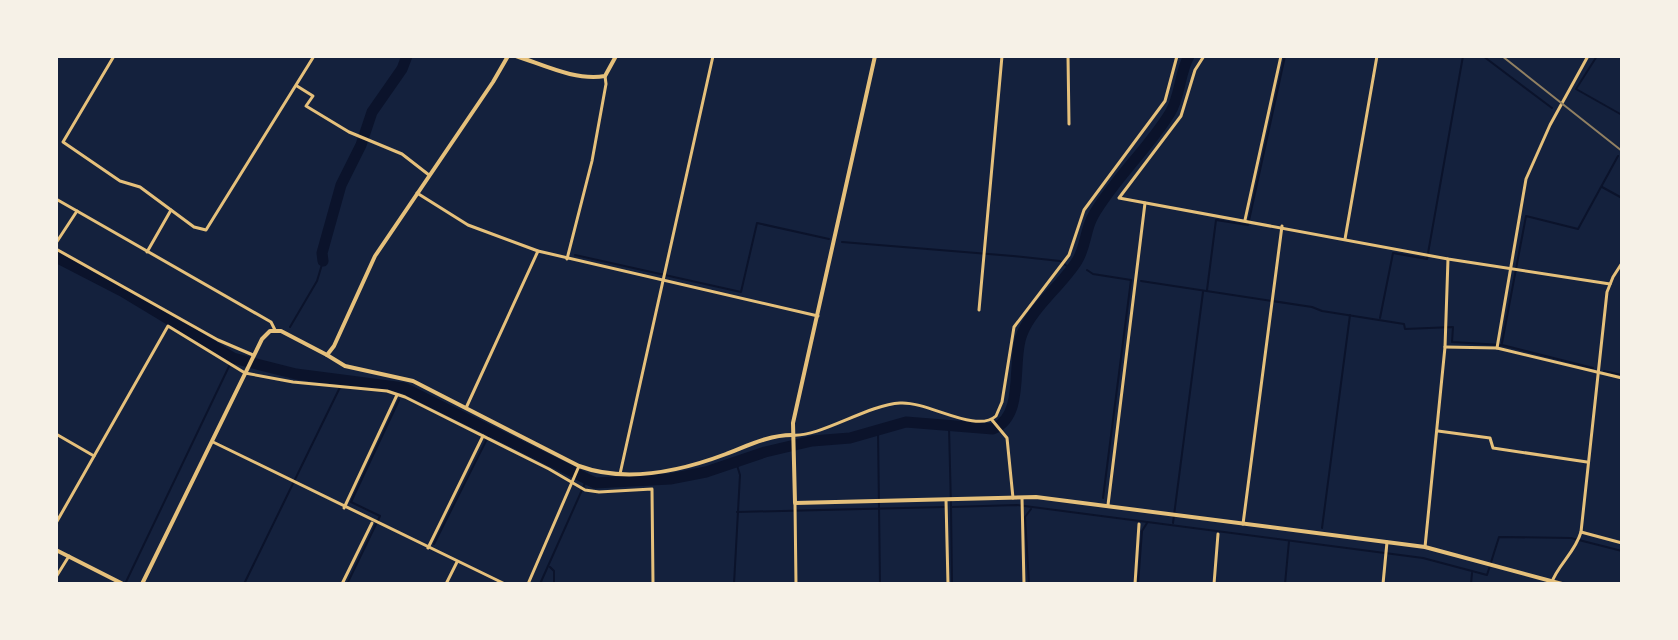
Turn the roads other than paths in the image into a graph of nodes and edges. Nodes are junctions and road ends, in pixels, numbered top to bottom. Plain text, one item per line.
1 (114, 56) edge
2 (314, 56) edge
3 (507, 56) edge
4 (516, 56) edge
5 (616, 56) edge
6 (713, 56) edge
7 (875, 56) edge
8 (1002, 56) edge
9 (1068, 56) edge
10 (1177, 56) edge
11 (1204, 56) edge
12 (1281, 56) edge
13 (1377, 56) edge
14 (1588, 56) edge
15 (605, 76) junction
16 (296, 85) junction
17 (1069, 124) dead end
18 (429, 175) junction
19 (417, 193) junction
20 (56, 199) edge
21 (1145, 203) junction
22 (172, 209) junction
23 (77, 211) junction
24 (1248, 220) junction
25 (1282, 226) junction
26 (1345, 239) junction
27 (56, 246) edge
28 (538, 251) junction
29 (147, 252) junction
30 (567, 259) junction
31 (1448, 259) junction
32 (1622, 263) edge
33 (1514, 268) junction
34 (662, 282) junction
35 (1610, 284) junction
36 (979, 310) dead end
37 (818, 316) junction
38 (275, 330) junction
39 (1497, 345) junction
40 (1445, 347) junction
41 (327, 355) junction
42 (254, 356) junction
43 (1598, 372) junction
44 (245, 373) junction
45 (1622, 378) edge
46 (397, 394) junction
47 (466, 408) junction
48 (992, 420) junction
49 (1438, 431) junction
50 (56, 434) edge
51 (792, 436) junction
52 (485, 438) junction
53 (212, 442) junction
54 (94, 456) junction
55 (1587, 462) junction
56 (578, 468) junction
57 (620, 474) junction
58 (572, 482) junction
59 (1013, 498) junction
60 (948, 502) junction
61 (1022, 503) junction
62 (1108, 506) junction
63 (344, 508) junction
64 (795, 508) junction
65 (56, 523) edge
66 (375, 523) junction
67 (1139, 524) dead end
68 (1243, 525) junction
69 (1218, 534) dead end
70 (1581, 534) junction
71 (1387, 542) junction
72 (1622, 543) edge
73 (1425, 547) junction
74 (428, 548) junction
75 (56, 550) edge
76 (69, 556) junction
77 (457, 562) junction
78 (56, 577) edge
79 (1552, 583) edge
80 (122, 584) edge
81 (142, 584) edge
82 (342, 584) edge
83 (446, 584) edge
84 (505, 584) edge
85 (528, 584) edge
86 (653, 584) edge
87 (796, 584) edge
88 (948, 584) edge
89 (1024, 584) edge
90 (1135, 584) edge
91 (1214, 584) edge
92 (1383, 584) edge
93 (1562, 584) edge

1 - 22 street
2 - 16 street
3 - 18 street
4 - 15 street
5 - 15 street
6 - 34 street
7 - 37 street
8 - 36 street
9 - 17 street
10 - 48 street
11 - 21 street
12 - 24 street
13 - 26 street
14 - 33 street
15 - 30 street
16 - 18 street
16 - 22 street
18 - 19 street
19 - 28 street
19 - 41 street
20 - 23 street
21 - 24 street
21 - 62 street
22 - 29 street
23 - 27 street
23 - 29 street
24 - 25 street
25 - 26 street
25 - 68 street
26 - 31 street
27 - 42 street
28 - 30 street
28 - 47 street
29 - 38 street
30 - 34 street
31 - 33 street
31 - 40 street
32 - 35 street
33 - 35 street
33 - 39 street
34 - 37 street
34 - 57 street
35 - 43 street
37 - 51 street
38 - 41 street
38 - 42 street
39 - 40 street
39 - 43 street
40 - 49 street
41 - 47 street
42 - 44 street
43 - 45 street
43 - 55 street
44 - 46 street
44 - 53 street
44 - 54 street
46 - 52 street
46 - 63 street
47 - 56 street
48 - 51 street
48 - 59 street
49 - 55 street
49 - 73 street
50 - 54 street
51 - 57 street
51 - 64 street
52 - 58 street
52 - 74 street
53 - 63 street
53 - 81 street
54 - 65 street
55 - 70 street
56 - 57 street
56 - 58 street
58 - 85 street
58 - 86 street
59 - 60 street
59 - 61 street
60 - 64 street
60 - 88 street
61 - 62 street
61 - 89 street
62 - 68 street
63 - 66 street
64 - 87 street
66 - 74 street
66 - 82 street
67 - 90 street
68 - 71 street
69 - 91 street
70 - 72 street
70 - 79 street
71 - 73 street
71 - 92 street
73 - 79 street
74 - 77 street
75 - 76 street
76 - 78 street
76 - 80 street
77 - 83 street
77 - 84 street
79 - 93 street

